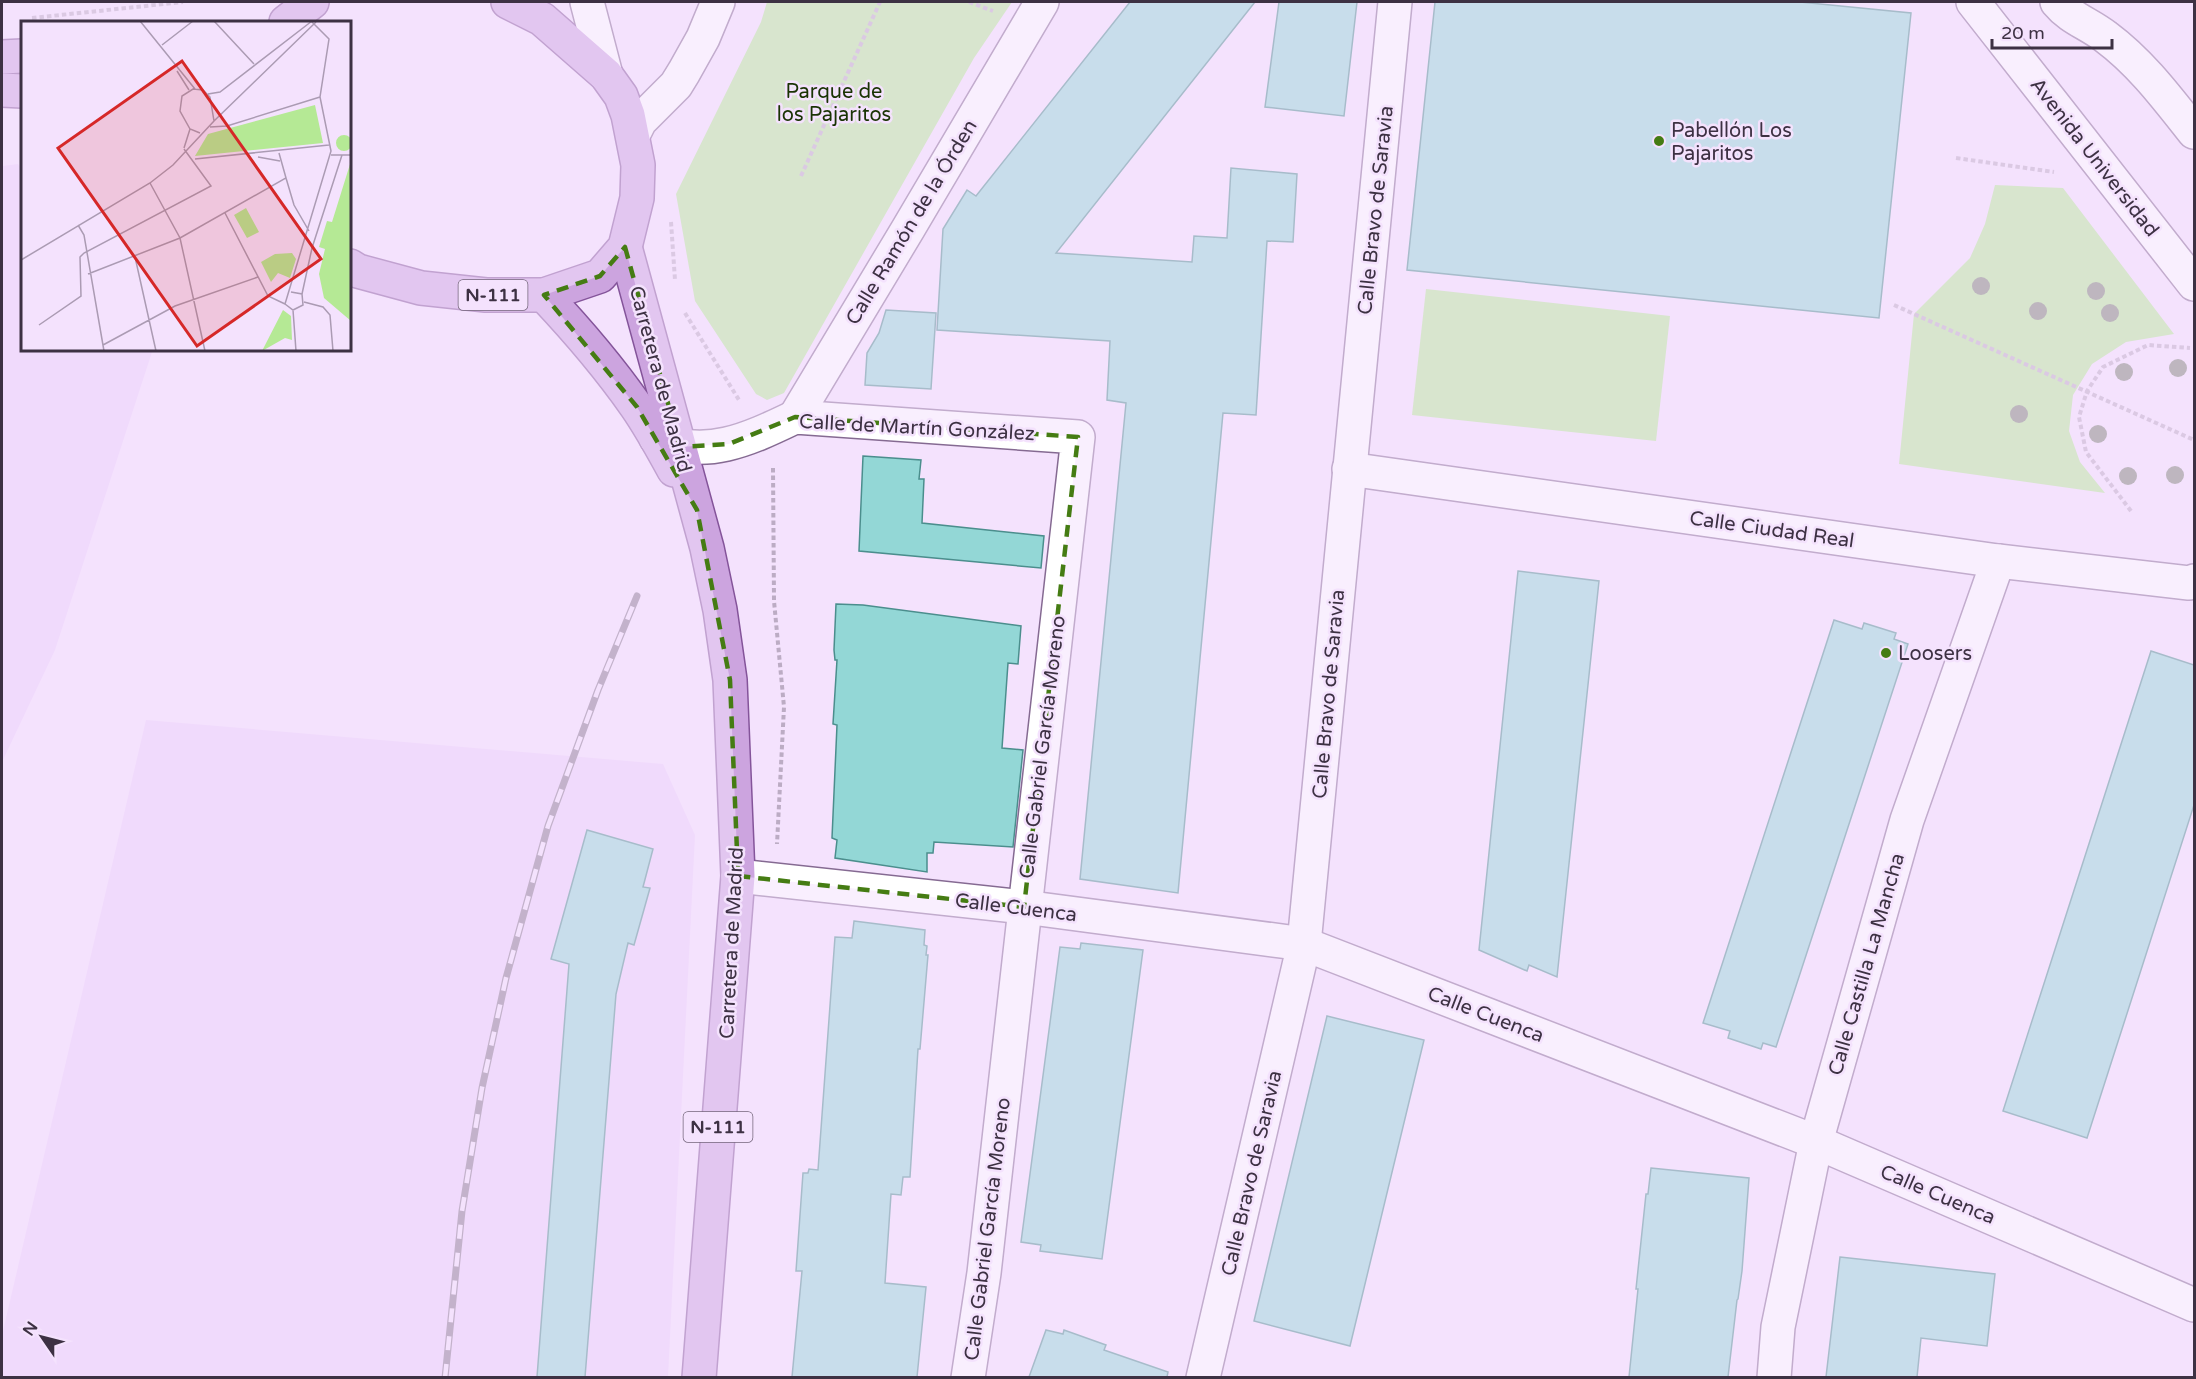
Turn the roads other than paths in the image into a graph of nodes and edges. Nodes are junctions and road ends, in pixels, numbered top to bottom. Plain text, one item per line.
1 (312, 2) edge
2 (508, 2) edge
3 (587, 2) edge
4 (718, 2) edge
5 (1050, 2) edge
6 (1395, 2) edge
7 (1973, 2) edge
8 (2057, 2) edge
9 (1035, 14) edge
10 (287, 21) edge
11 (689, 62) junction
12 (614, 86) junction
13 (2, 90) edge
14 (21, 91) edge
15 (2194, 132) edge
16 (633, 135) junction
17 (625, 247) junction
18 (352, 273) edge
19 (2194, 284) edge
20 (544, 295) junction
21 (795, 417) junction
22 (1078, 437) joint
23 (668, 442) junction
24 (1349, 469) junction
25 (1998, 561) junction
26 (2194, 581) edge
27 (738, 876) junction
28 (1024, 907) junction
29 (1304, 944) junction
30 (1815, 1142) junction
31 (2194, 1305) edge
32 (1210, 1375) edge
33 (699, 1377) edge
34 (968, 1377) edge
35 (1774, 1377) edge

1 - 10 main road
2 - 12 main road
3 - 12 street
4 - 11 street
5 - 9 street, Calle Ramón de la Órden
6 - 24 street, Calle Bravo de Saravia
7 - 19 street, Avenida Universidad
8 - 15 street
9 - 21 street, Calle Ramón de la Órden
11 - 12 street
11 - 16 street
12 - 16 main road, N-111
13 - 14 main road
16 - 17 main road, N-111
17 - 20 main road, N-111
17 - 23 main road, Carretera de Madrid
18 - 20 main road, N-111
20 - 23 main road, Carretera de Madrid / N-111
21 - 22 street, Calle de Martín González
21 - 23 street, Calle de Martín González
22 - 28 street, Calle Gabriel García Moreno
23 - 27 main road, Carretera de Madrid / N-111
24 - 25 street, Calle Ciudad Real
24 - 29 street, Calle Bravo de Saravia
25 - 26 street, Calle Ciudad Real
25 - 30 street, Calle Castilla La Mancha
27 - 28 street, Calle Cuenca
27 - 33 main road, Carretera de Madrid / N-111
28 - 29 street, Calle Cuenca
28 - 34 street, Calle Gabriel García Moreno
29 - 30 street, Calle Cuenca
29 - 32 street, Calle Bravo de Saravia
30 - 31 street, Calle Cuenca
30 - 35 street, Calle Castilla La Mancha

